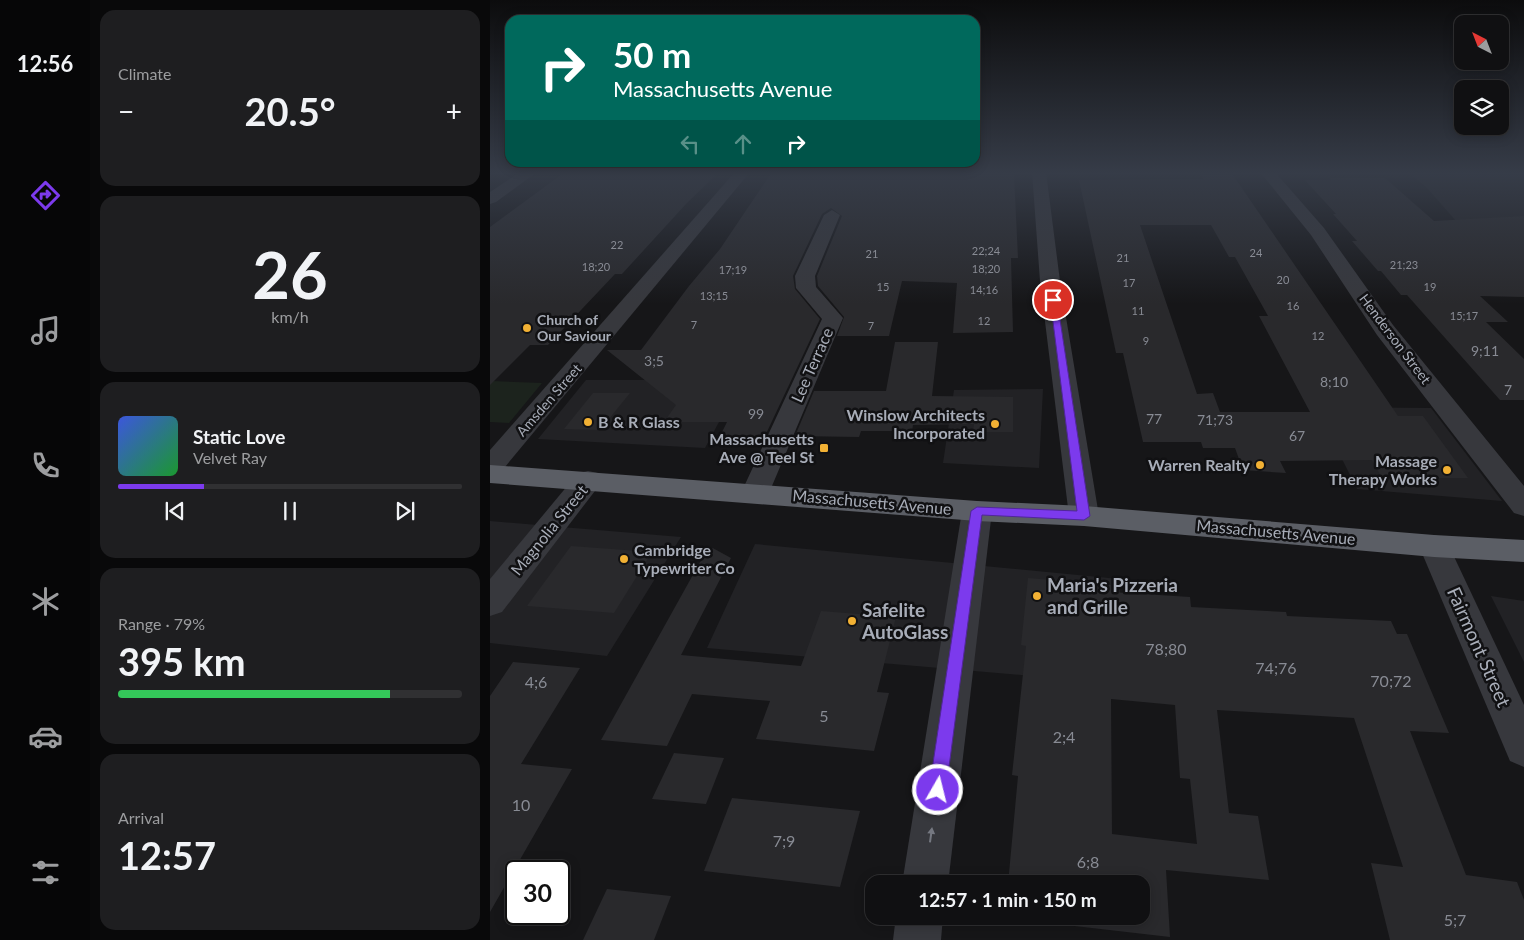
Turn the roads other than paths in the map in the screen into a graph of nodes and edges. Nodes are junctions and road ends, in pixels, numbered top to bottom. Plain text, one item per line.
1 (832, 215) dead end
2 (706, 216) edge
3 (1043, 216) edge
4 (1304, 216) edge
5 (490, 467) edge
6 (490, 474) edge
7 (588, 480) junction
8 (755, 493) junction
9 (1524, 506) edge
10 (977, 511) junction
11 (1084, 516) junction
12 (1434, 546) junction
13 (1524, 552) edge
14 (490, 603) edge
15 (1524, 748) edge
16 (926, 875) edge
17 (919, 925) edge
18 (917, 940) edge

1 - 8 street, Lee Terrace
2 - 5 street, Amsden Street
3 - 11 street
4 - 9 street, Henderson Street
6 - 7 highway, Massachusetts Avenue
7 - 8 highway, Massachusetts Avenue
7 - 14 street, Magnolia Street
8 - 10 highway, Massachusetts Avenue
10 - 11 highway, Massachusetts Avenue
16 -> 10 street
11 - 12 highway, Massachusetts Avenue
12 - 13 highway, Massachusetts Avenue
12 - 15 street, Fairmont Street
17 - 18 street

